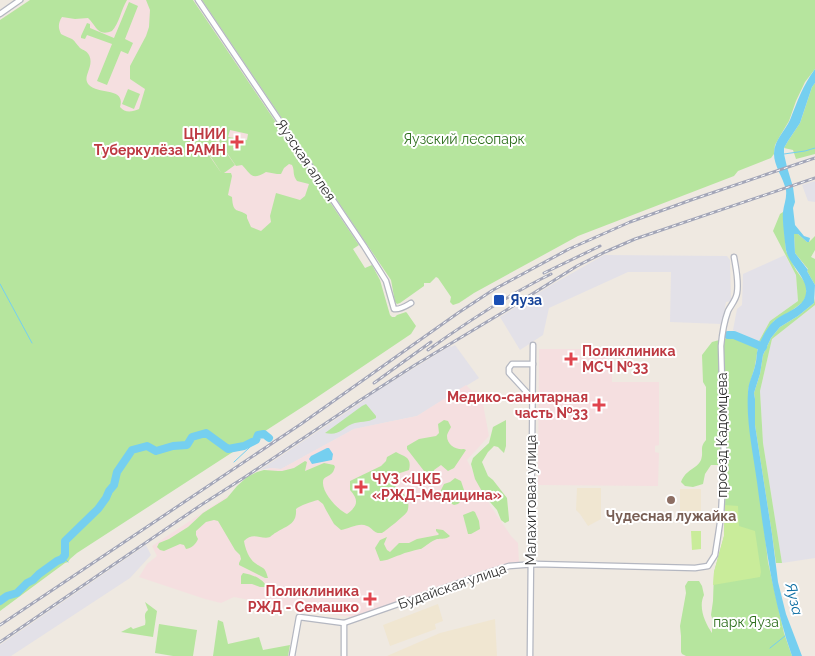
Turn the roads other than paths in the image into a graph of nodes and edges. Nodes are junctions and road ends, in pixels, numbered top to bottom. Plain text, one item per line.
1 (20, 0) edge
2 (198, 0) edge
3 (0, 14) edge
4 (734, 257) dead end
5 (411, 303) dead end
6 (534, 345) dead end
7 (533, 364) junction
8 (532, 398) junction
9 (531, 564) junction
10 (708, 566) joint
11 (344, 623) junction
12 (292, 656) edge
13 (344, 656) edge
14 (530, 656) edge

1 - 3 street
2 - 5 street, Яузская аллея
4 - 10 street, проезд Кадомцева
6 - 7 street, Малахитовая улица
7 - 8 street, Малахитовая улица
7 - 8 street
8 - 9 street, Малахитовая улица
9 - 10 street, Будайская улица
9 - 11 street, Будайская улица
9 - 14 street, Малахитовая улица
11 - 12 street, Будайская улица
11 - 13 street

